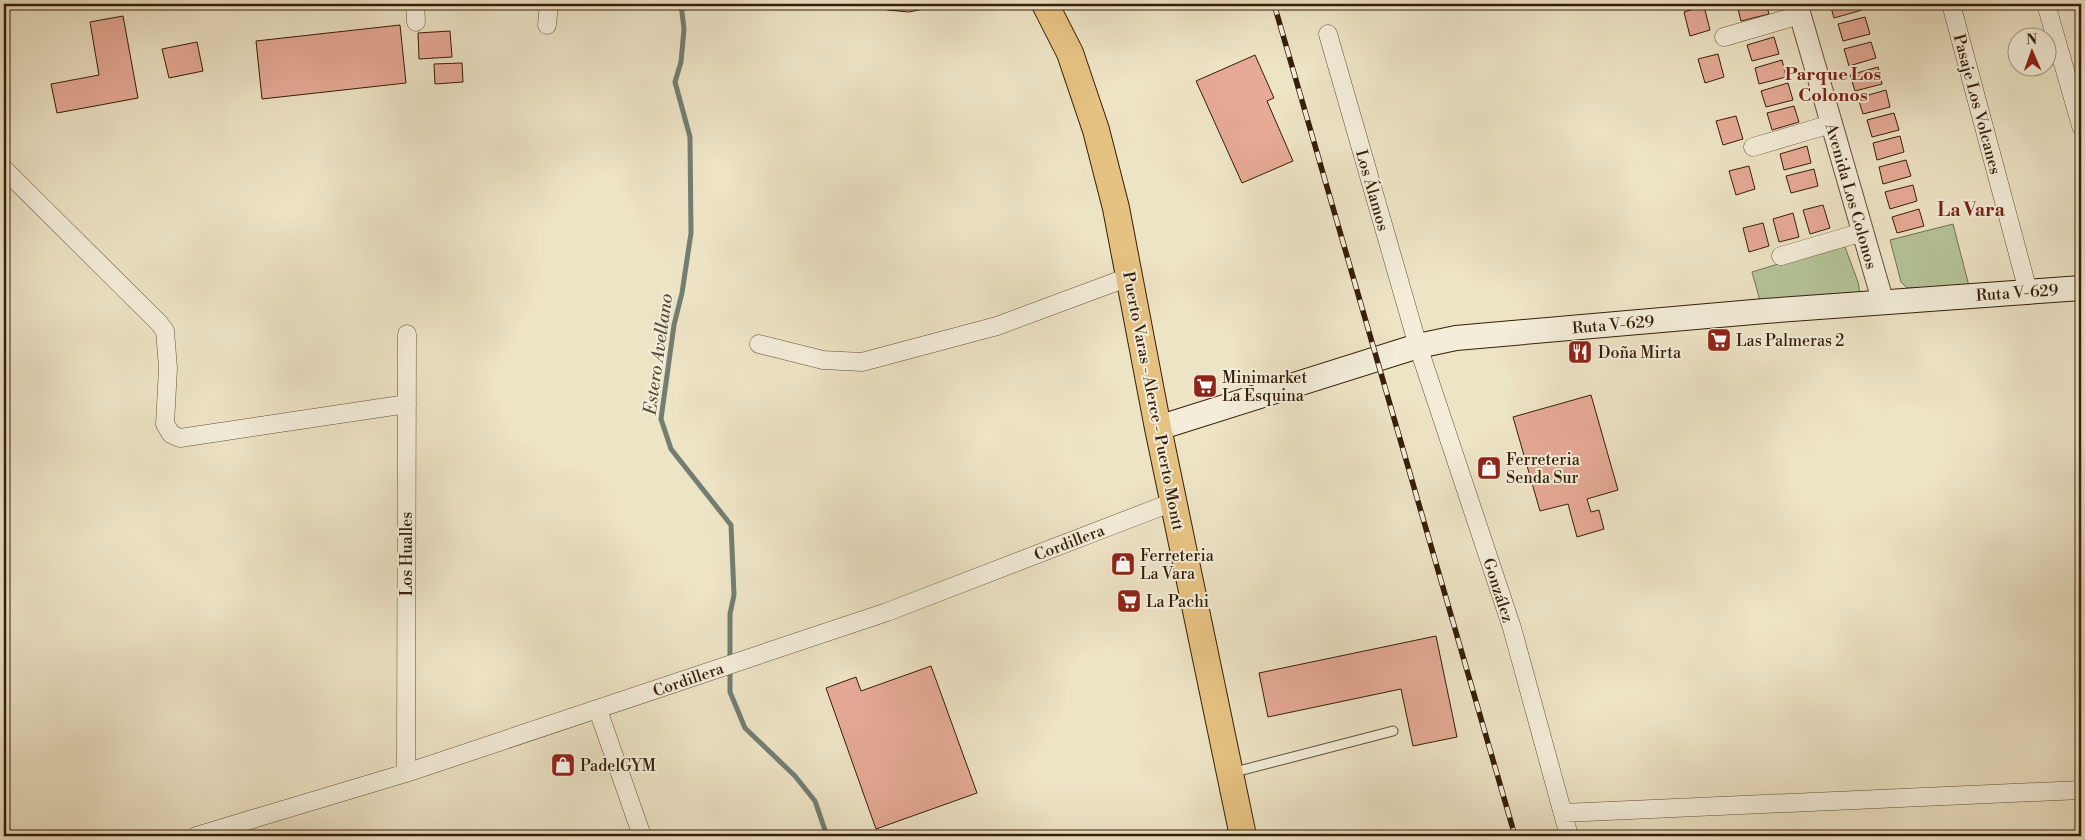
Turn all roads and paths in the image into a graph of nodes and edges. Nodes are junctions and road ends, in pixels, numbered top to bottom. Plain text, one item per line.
1 (415, 4) edge
2 (549, 4) edge
3 (1045, 4) edge
4 (1951, 4) edge
5 (2046, 4) edge
6 (1799, 9) edge
7 (416, 22) dead end
8 (547, 25) dead end
9 (1328, 34) dead end
10 (1724, 37) dead end
11 (1832, 124) junction
12 (2081, 126) edge
13 (1753, 147) dead end
14 (4, 169) edge
15 (1863, 232) junction
16 (1781, 256) dead end
17 (1129, 277) junction
18 (2081, 288) edge
19 (2028, 292) junction
20 (1883, 302) junction
21 (407, 334) dead end
22 (759, 344) dead end
23 (1418, 346) junction
24 (407, 404) junction
25 (1158, 428) junction
26 (1173, 502) junction
27 (598, 710) junction
28 (1393, 731) dead end
29 (406, 773) junction
30 (1230, 773) junction
31 (2081, 790) edge
32 (1563, 813) junction
33 (196, 836) edge
34 (642, 836) edge
35 (1243, 836) edge
36 (1569, 836) edge

1 - 7 street
2 - 8 street
3 - 17 main road, Puerto Varas - Alerce - Puerto Montt
4 - 19 street, Pasaje Los Volcanes
5 - 12 street
6 - 10 street
6 - 11 street, Avenida Los Colonos
9 - 23 street, Los Álamos
11 - 13 street
11 - 15 street, Avenida Los Colonos
14 - 24 street
15 - 16 street
15 - 20 street, Avenida Los Colonos
17 - 22 street
17 - 25 main road, Puerto Varas - Alerce - Puerto Montt
18 - 19 main road, Ruta V-629
19 - 20 main road, Ruta V-629
20 - 23 main road, Ruta V-629
21 - 24 street, Los Hualles
23 - 25 main road, Ruta V-629
23 - 32 street, González
24 - 29 street, Los Hualles
25 - 26 main road, Puerto Varas - Alerce - Puerto Montt
26 - 27 street, Cordillera
26 - 30 main road, Puerto Varas - Alerce - Puerto Montt
27 - 29 street, Cordillera
27 - 34 street
28 - 30 lane
29 - 33 street, Cordillera
30 - 35 main road, Puerto Varas - Alerce - Puerto Montt
31 - 32 street
32 - 36 street, González

